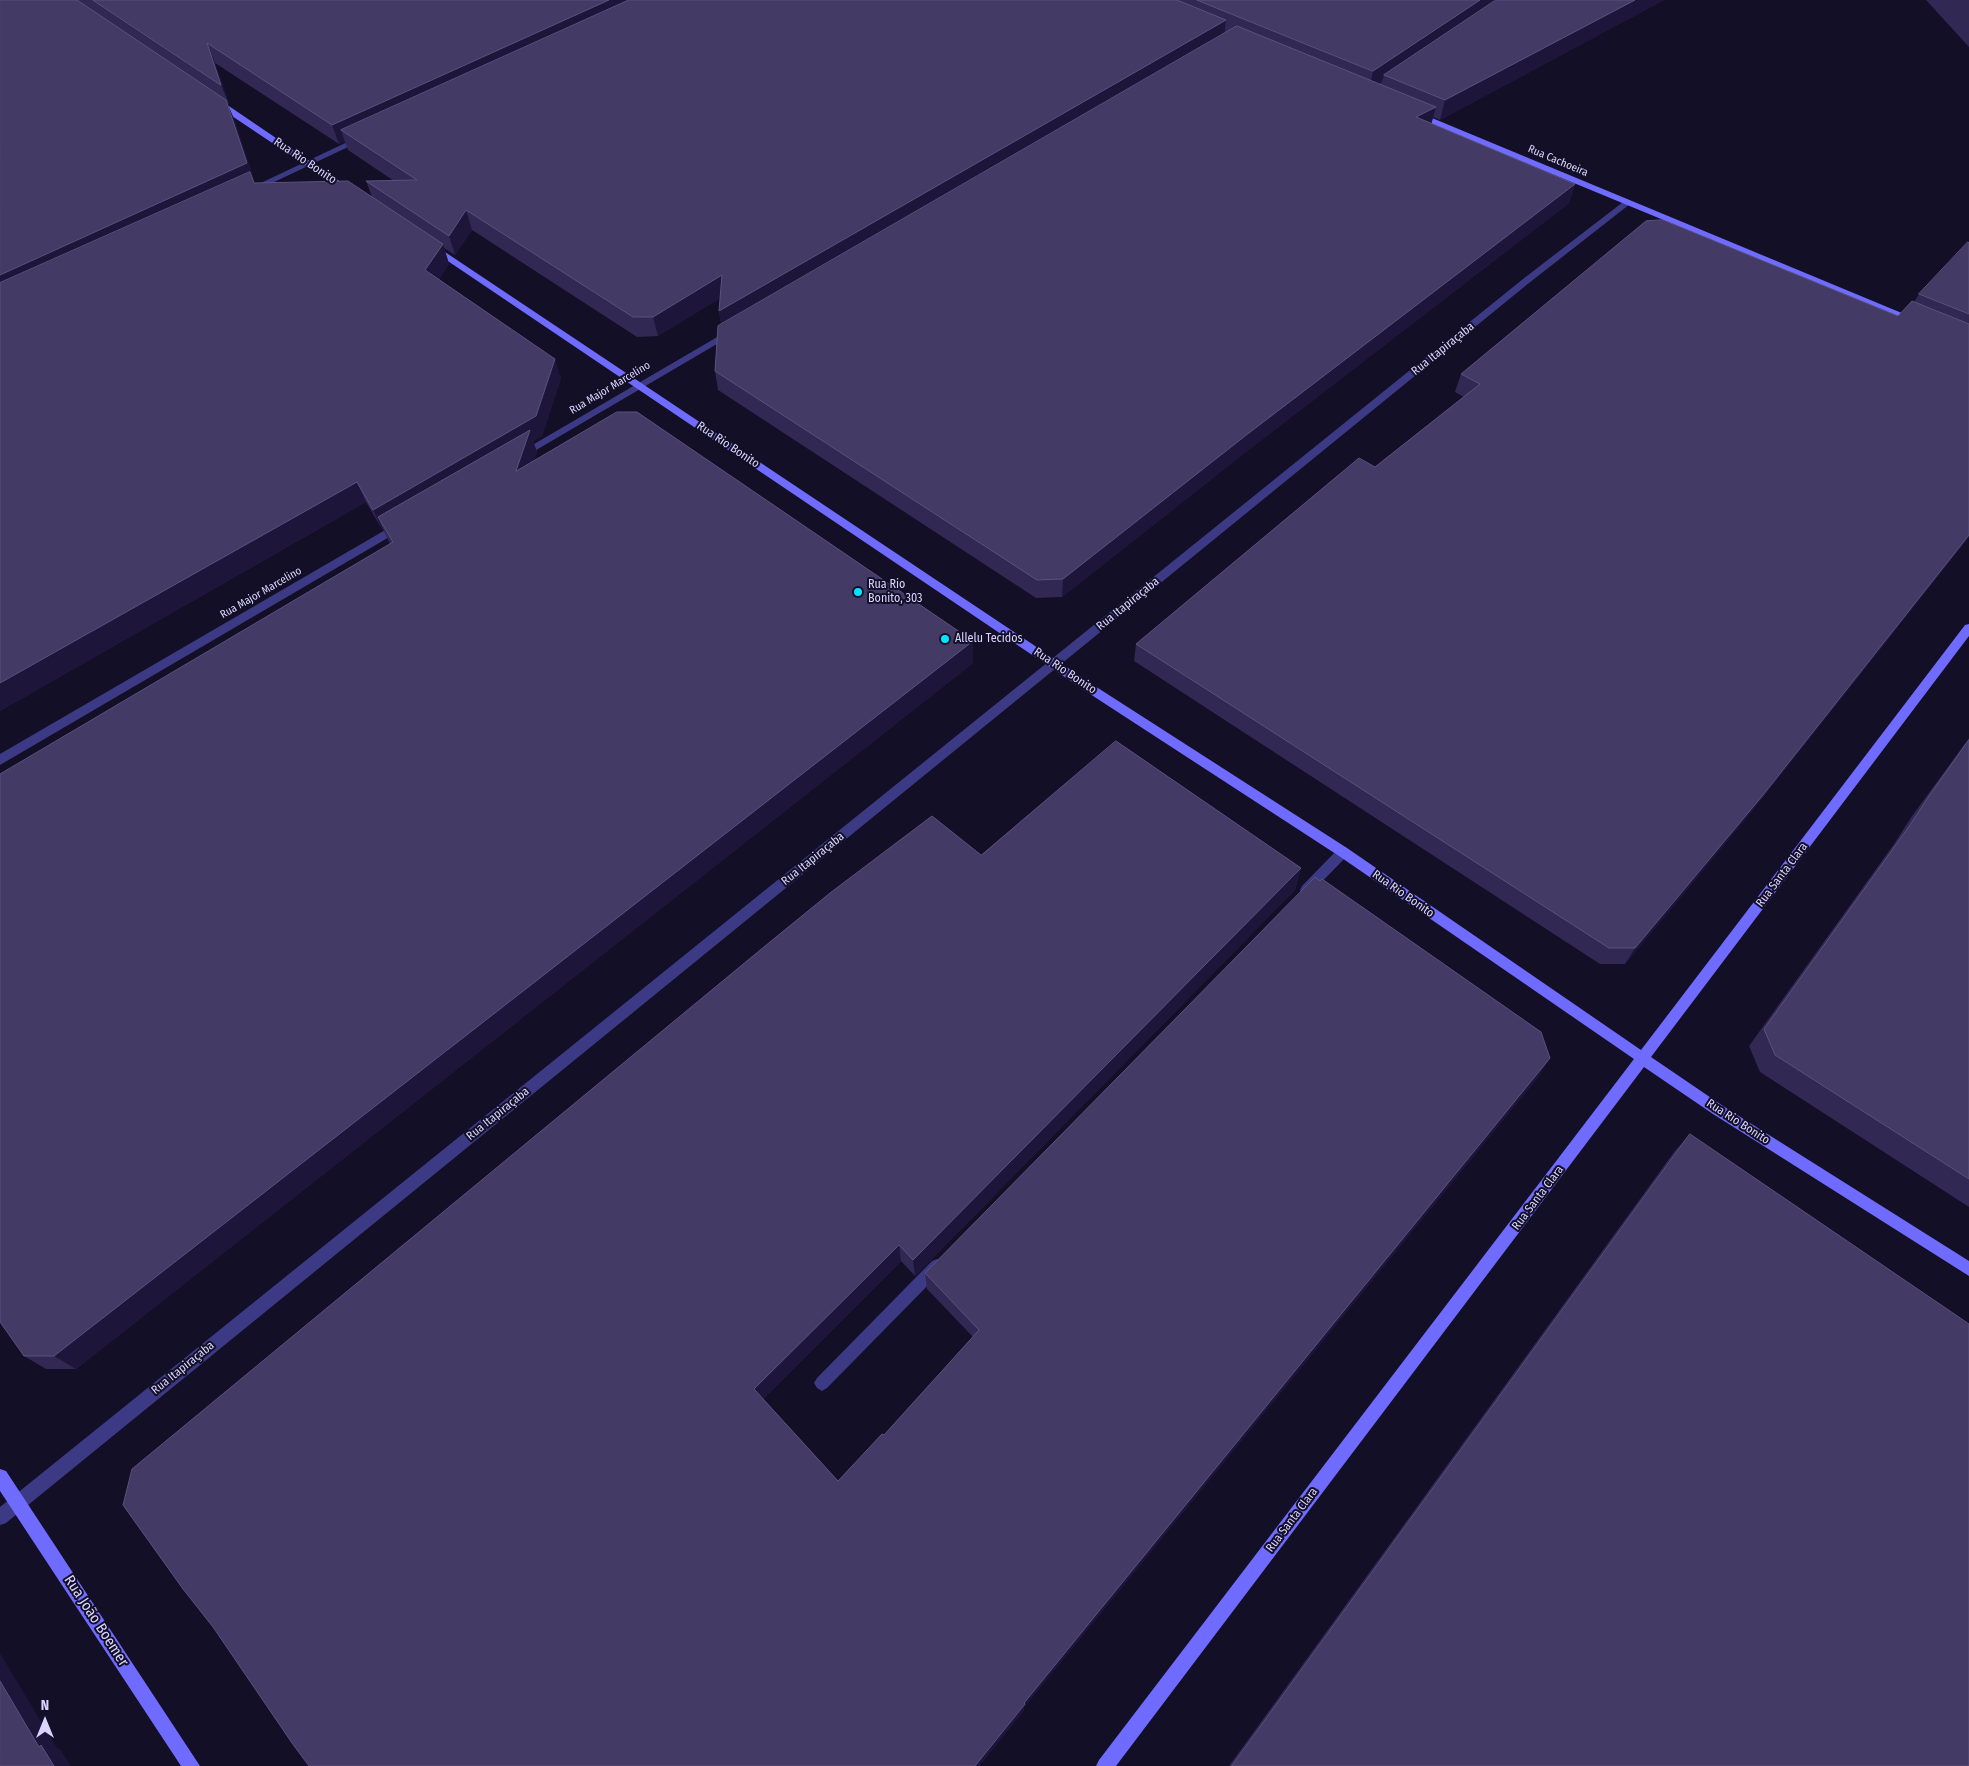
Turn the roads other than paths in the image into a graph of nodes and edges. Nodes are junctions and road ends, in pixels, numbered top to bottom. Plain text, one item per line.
1 (206, 94) edge
2 (1407, 111) edge
3 (370, 135) edge
4 (308, 163) junction
5 (242, 193) edge
6 (363, 200) edge
7 (1628, 202) junction
8 (420, 239) edge
9 (743, 325) edge
10 (1928, 326) edge
11 (639, 385) junction
12 (510, 461) edge
13 (408, 521) edge
14 (1969, 628) edge
15 (1054, 664) junction
16 (0, 760) edge
17 (1343, 852) junction
18 (1298, 898) edge
19 (1642, 1059) junction
20 (946, 1257) edge
21 (1969, 1269) edge
22 (822, 1383) dead end
23 (0, 1477) edge
24 (17, 1503) junction
25 (0, 1517) edge
26 (191, 1766) edge
27 (1105, 1766) edge

1 - 4 street, Rua Rio Bonito
2 - 7 street, Rua Cachoeira
3 - 4 street
4 - 5 street
4 - 6 street, Rua Rio Bonito
7 - 10 street, Rua Cachoeira
7 - 15 street, Rua Itapiraçaba
8 - 11 street, Rua Rio Bonito
9 - 11 street, Rua Major Marcelino
11 - 12 street, Rua Major Marcelino
11 - 15 street, Rua Rio Bonito
13 - 16 street, Rua Major Marcelino
14 - 19 street, Rua Santa Clara
15 - 17 street, Rua Rio Bonito
15 - 24 street, Rua Itapiraçaba
17 - 18 street
17 - 19 street, Rua Rio Bonito
19 - 21 street, Rua Rio Bonito
19 - 27 street, Rua Santa Clara
20 - 22 street
23 - 24 street, Rua João Boemer
24 - 25 street, Rua Itapiraçaba
24 - 26 street, Rua João Boemer

